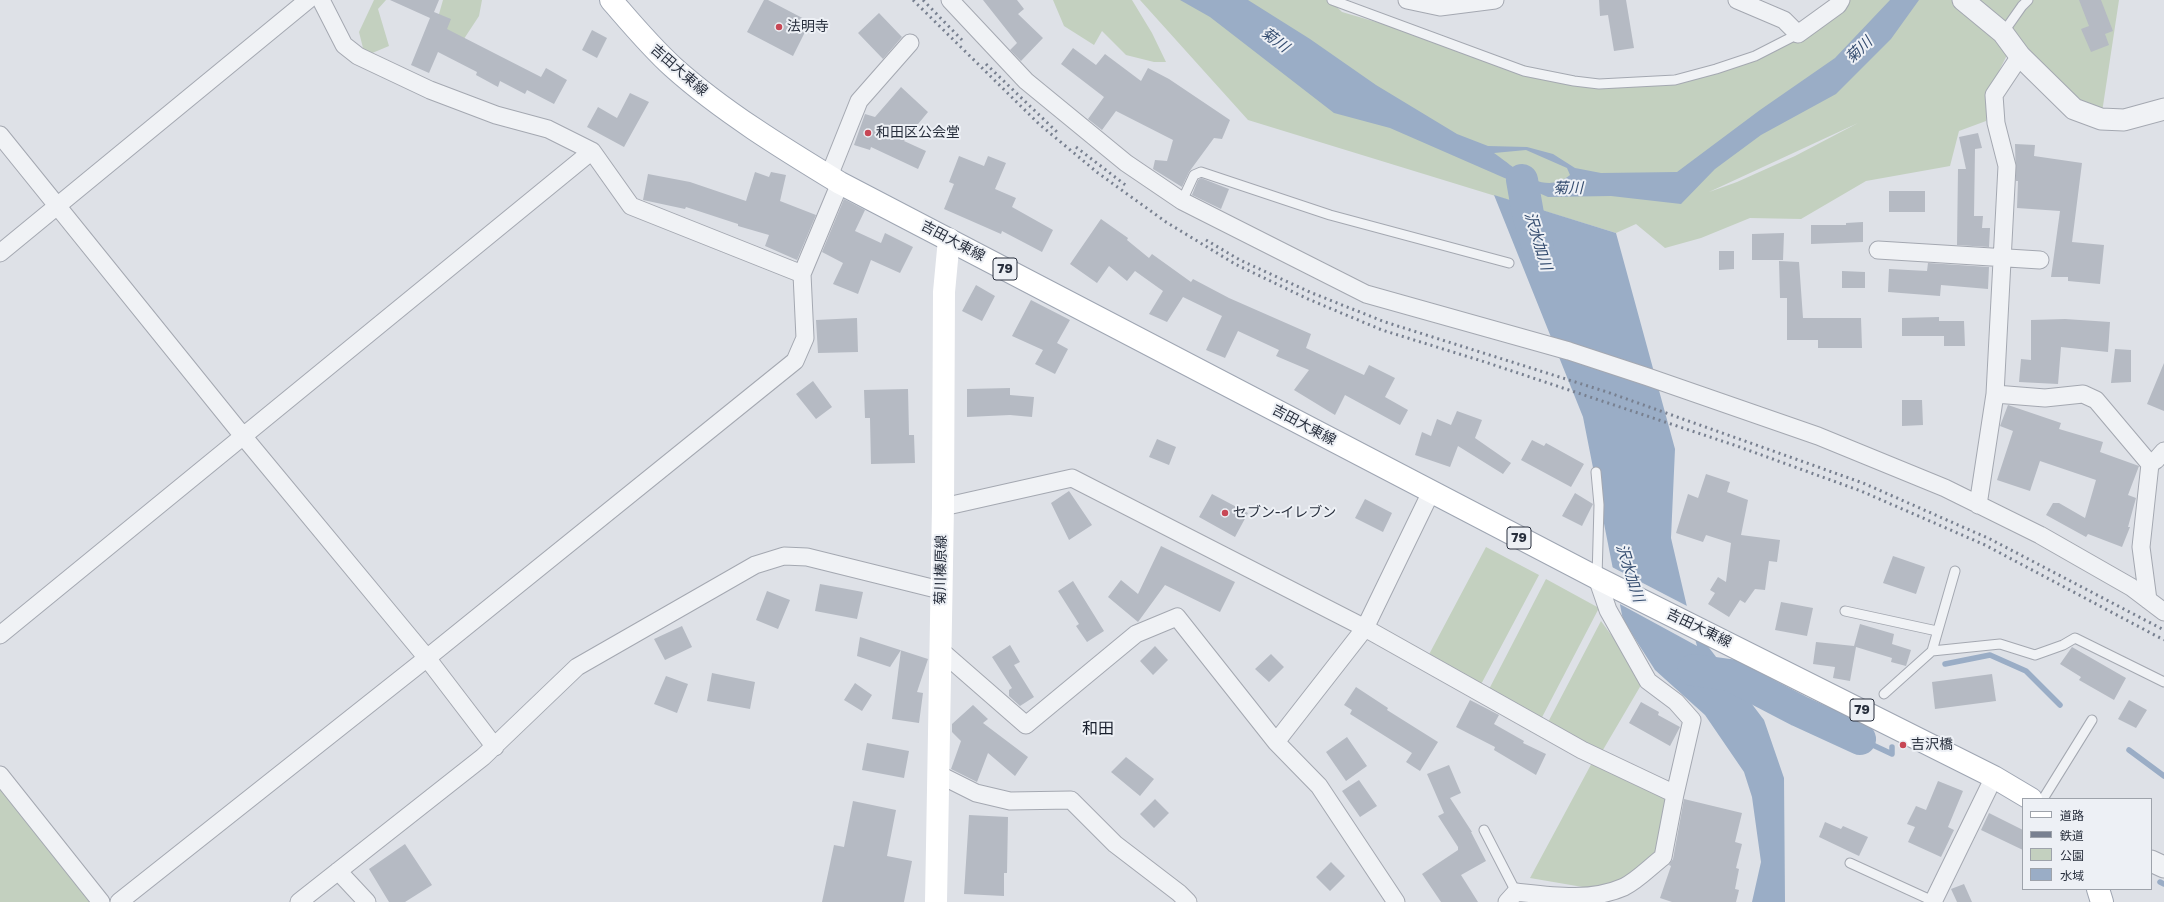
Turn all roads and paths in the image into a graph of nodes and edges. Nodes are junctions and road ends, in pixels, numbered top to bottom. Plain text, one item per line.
1 (308, 0) edge
2 (321, 0) edge
3 (611, 0) edge
4 (950, 0) edge
5 (1332, 0) edge
6 (1407, 0) edge
7 (1495, 0) edge
8 (1737, 0) edge
9 (1841, 0) edge
10 (1963, 0) edge
11 (2028, 0) edge
12 (1999, 31) junction
13 (1798, 34) junction
14 (910, 43) dead end
15 (2020, 56) junction
16 (2164, 109) edge
17 (0, 135) edge
18 (592, 151) junction
19 (835, 179) junction
20 (1182, 201) junction
21 (58, 207) junction
22 (949, 239) junction
23 (1878, 250) dead end
24 (0, 253) edge
25 (2001, 257) junction
26 (2040, 260) dead end
27 (1509, 263) dead end
28 (802, 274) junction
29 (1996, 394) junction
30 (243, 436) junction
31 (2164, 451) edge
32 (2150, 464) junction
33 (1596, 472) dead end
34 (1431, 492) junction
35 (1978, 505) junction
36 (943, 507) junction
37 (1955, 571) dead end
38 (1602, 581) junction
39 (940, 590) junction
40 (2148, 600) junction
41 (1845, 611) dead end
42 (2164, 612) edge
43 (1365, 628) junction
44 (1937, 631) junction
45 (0, 635) edge
46 (940, 650) junction
47 (1932, 651) junction
48 (427, 658) junction
49 (2164, 682) edge
50 (1884, 694) dead end
51 (2092, 720) dead end
52 (1276, 742) junction
53 (495, 747) junction
54 (938, 774) junction
55 (0, 775) edge
56 (1994, 777) junction
57 (1675, 794) junction
58 (2029, 798) edge
59 (2044, 798) edge
60 (1484, 830) dead end
61 (2152, 862) edge
62 (1850, 863) dead end
63 (2164, 868) edge
64 (338, 871) junction
65 (2098, 890) edge
66 (1511, 897) edge
67 (1548, 899) edge
68 (101, 902) edge
69 (119, 902) edge
70 (299, 902) edge
71 (367, 902) edge
72 (936, 902) edge
73 (1188, 902) edge
74 (1396, 902) edge
75 (1933, 902) edge
76 (2102, 902) edge

1 - 21 street
2 - 18 street
3 - 19 main road, 吉田大東線 / 79
4 - 20 street
5 - 13 lane
6 - 7 street
8 - 13 street
9 - 13 street
10 - 12 street
11 - 12 lane
12 - 15 street
14 - 19 street
15 - 16 street
15 - 25 street
17 - 21 street
18 - 28 street
18 - 30 street
19 - 22 main road, 吉田大東線 / 79
19 - 28 street
20 - 27 lane
20 - 35 street
21 - 24 street
21 - 30 street
22 - 34 main road, 吉田大東線 / 79
22 - 36 main road, 菊川榛原線
23 - 25 street
25 - 26 street
25 - 29 street
28 - 48 street
29 - 32 street
29 - 35 street
30 - 45 street
30 - 48 street
31 - 32 street
32 - 40 street
33 - 38 lane
34 - 38 main road, 吉田大東線 / 79
34 - 43 street
35 - 40 street
36 - 39 main road, 菊川榛原線
36 - 43 street
37 - 44 lane
38 - 56 main road, 吉田大東線 / 79
38 - 57 street
39 - 46 main road, 菊川榛原線
39 - 53 street
40 - 42 street
41 - 44 lane
43 - 52 street
43 - 57 street
44 - 47 lane
46 - 52 street
46 - 54 main road, 菊川榛原線
47 - 49 lane
47 - 50 lane
48 - 53 street
48 - 69 street
51 - 59 lane
52 - 74 street
53 - 64 street
54 - 72 main road, 菊川榛原線
54 - 73 street
55 - 68 street
56 - 58 main road, 吉田大東線 / 79
56 - 75 street
57 - 67 street
60 - 66 lane
61 - 63 street
62 - 75 lane
64 - 70 street
64 - 71 street
65 - 76 main road
66 - 67 street

